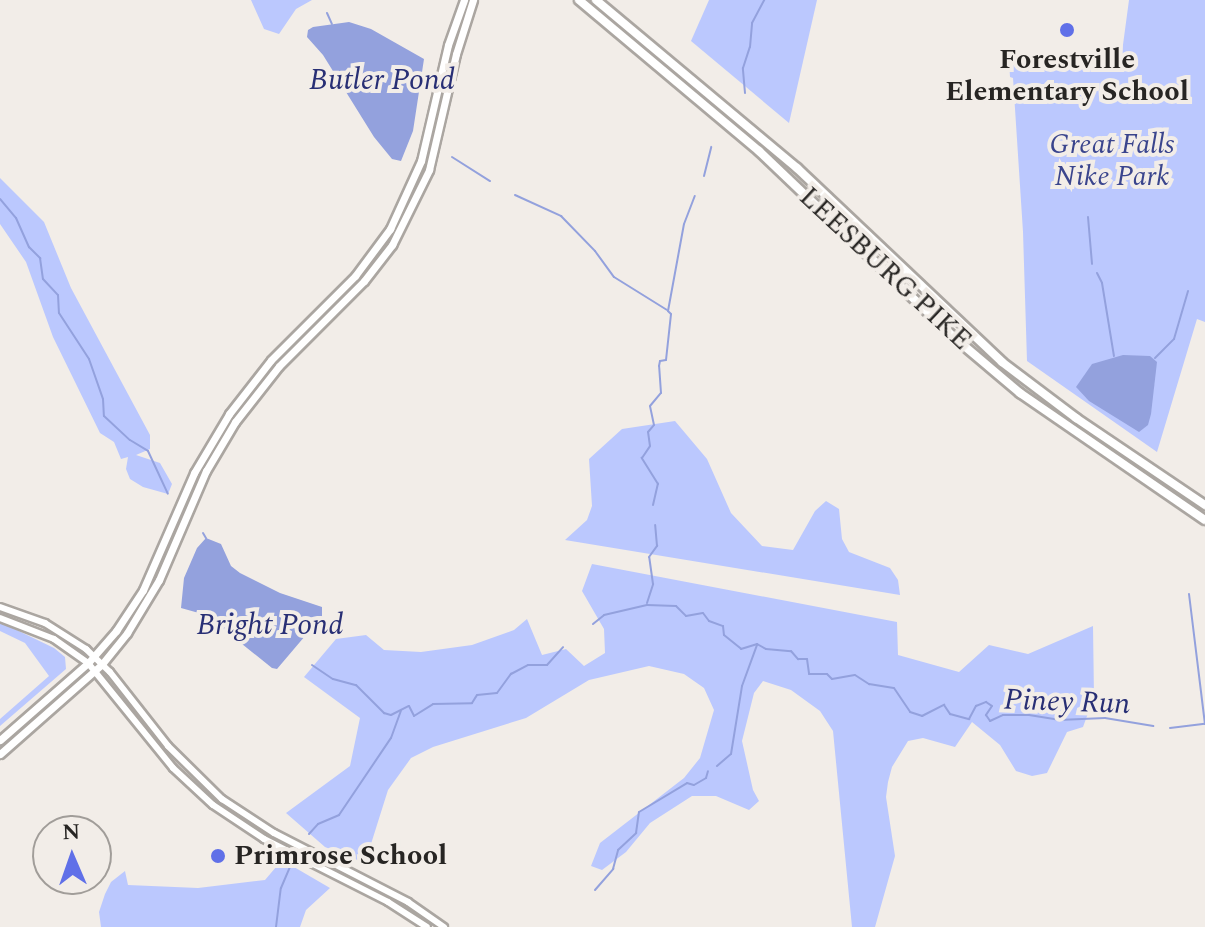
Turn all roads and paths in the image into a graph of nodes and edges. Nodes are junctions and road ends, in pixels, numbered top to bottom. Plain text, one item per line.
1 (464, 0) edge
2 (473, 0) edge
3 (579, 0) edge
4 (596, 0) edge
5 (1205, 505) edge
6 (1205, 520) edge
7 (0, 607) edge
8 (0, 618) edge
9 (94, 657) junction
10 (88, 663) junction
11 (102, 664) junction
12 (95, 670) junction
13 (0, 740) edge
14 (0, 754) edge
15 (427, 927) edge
16 (444, 927) edge

1 - 9 main road
2 - 11 main road
3 - 6 highway, LEESBURG PIKE
4 - 5 highway, LEESBURG PIKE
7 - 9 main road
8 - 10 main road
9 - 10 main road
9 - 11 main road
10 - 12 main road
10 - 13 main road
11 - 12 main road
11 - 16 main road
12 - 14 main road
12 - 15 main road

